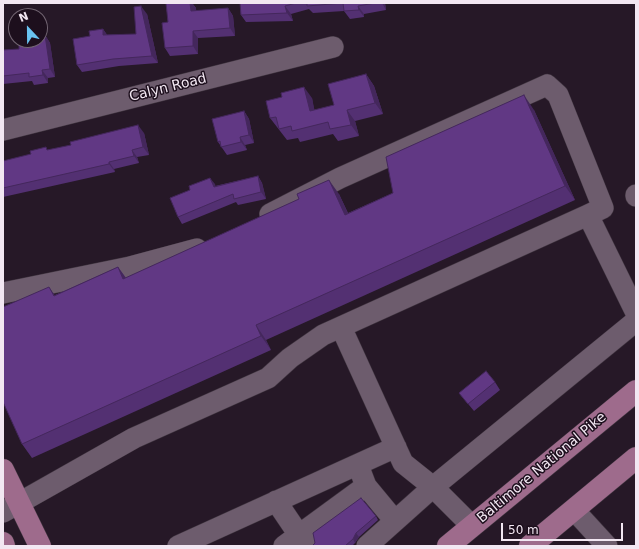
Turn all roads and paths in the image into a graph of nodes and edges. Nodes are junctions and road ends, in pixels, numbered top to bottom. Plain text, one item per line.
1 (333, 46) dead end
2 (3, 130) edge
3 (588, 215) junction
4 (255, 222) edge
5 (216, 241) edge
6 (3, 293) edge
7 (636, 313) edge
8 (636, 321) edge
9 (341, 327) junction
10 (636, 391) edge
11 (396, 447) junction
12 (636, 458) edge
13 (358, 464) junction
14 (3, 470) edge
15 (316, 484) junction
16 (366, 486) junction
17 (433, 487) junction
18 (276, 501) junction
19 (11, 508) edge
20 (574, 510) junction
21 (328, 519) junction
22 (395, 521) junction
23 (472, 526) junction
24 (372, 537) edge
25 (296, 541) edge
26 (3, 543) edge
27 (190, 544) edge
28 (4, 546) edge
29 (40, 546) edge
30 (448, 546) edge
31 (530, 546) edge
32 (607, 546) edge

1 - 2 street, Calyn Road
3 - 4 street
3 - 7 street
3 - 9 street
5 - 6 street
8 - 17 street
9 - 11 street
9 - 19 street
10 - 23 main road, Baltimore National Pike
11 - 13 street
11 - 17 street
12 - 20 main road
13 - 15 street
13 - 16 street
14 - 19 main road
15 - 18 street
15 - 21 street
16 - 21 street
16 - 22 street
17 - 22 street
17 - 23 street
18 - 25 street
18 - 27 street
19 - 29 main road
20 - 31 main road
20 - 32 street
21 - 25 street
22 - 24 street
23 - 30 main road, Baltimore National Pike
26 - 28 main road

